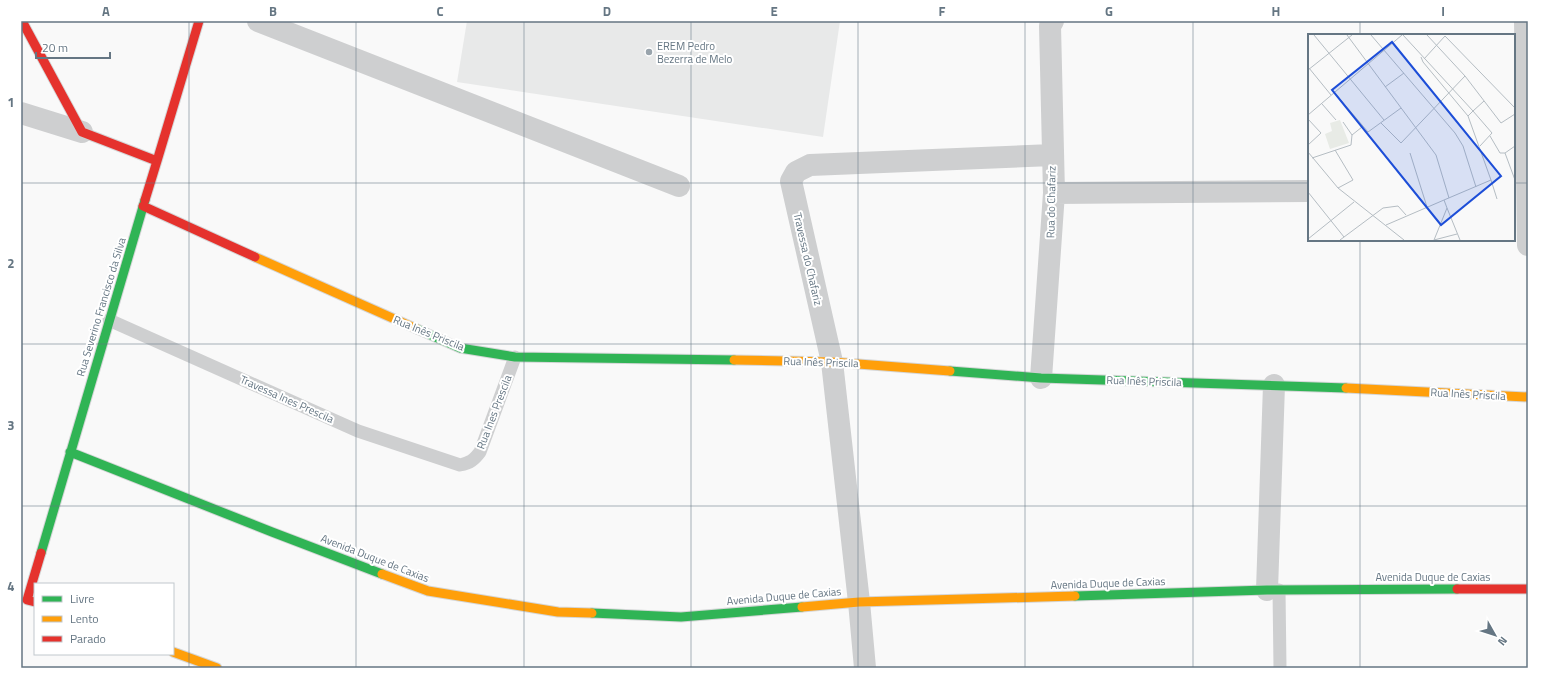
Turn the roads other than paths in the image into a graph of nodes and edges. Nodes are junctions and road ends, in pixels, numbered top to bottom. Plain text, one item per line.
1 (22, 21) edge
2 (199, 21) edge
3 (258, 21) edge
4 (1525, 21) edge
5 (1052, 23) edge
6 (21, 113) edge
7 (82, 132) junction
8 (1052, 155) junction
9 (157, 161) junction
10 (679, 186) dead end
11 (1523, 189) edge
12 (1308, 191) edge
13 (1054, 193) junction
14 (143, 206) junction
15 (1528, 245) edge
16 (109, 320) junction
17 (515, 357) junction
18 (832, 362) junction
19 (1040, 378) junction
20 (1274, 385) junction
21 (1528, 397) edge
22 (70, 452) junction
23 (468, 464) joint
24 (1528, 589) edge
25 (1273, 590) junction
26 (28, 600) edge
27 (859, 602) junction
28 (174, 652) edge
29 (217, 668) edge
30 (865, 668) edge
31 (1280, 668) edge

1 - 7 street
2 - 9 street, Rua Severino Francisco da Silva
3 - 10 street
4 - 11 street
5 - 8 street, Rua do Chafariz
6 - 7 street
7 - 9 street
8 - 13 street, Rua do Chafariz
8 - 18 street, Travessa do Chafariz
9 - 14 street, Rua Severino Francisco da Silva
11 - 15 street
12 - 13 street
13 - 19 street, Rua do Chafariz
14 - 16 street, Rua Severino Francisco da Silva
14 - 17 street, Rua Inês Priscila
16 - 22 street, Rua Severino Francisco da Silva
16 - 23 lane, Travessa Ines Prescila
17 - 18 street, Rua Inês Priscila
17 - 23 lane, Rua Ines Prescila
18 - 19 street, Rua Inês Priscila
18 - 27 street, Travessa do Chafariz
19 - 20 street, Rua Inês Priscila
20 - 21 street, Rua Inês Priscila
20 - 25 street
22 - 26 street, Rua Severino Francisco da Silva
22 - 27 street, Avenida Duque de Caxias
24 - 25 street, Avenida Duque de Caxias
25 - 27 street, Avenida Duque de Caxias
25 - 31 lane
27 - 30 street, Travessa do Chafariz
28 - 29 street

